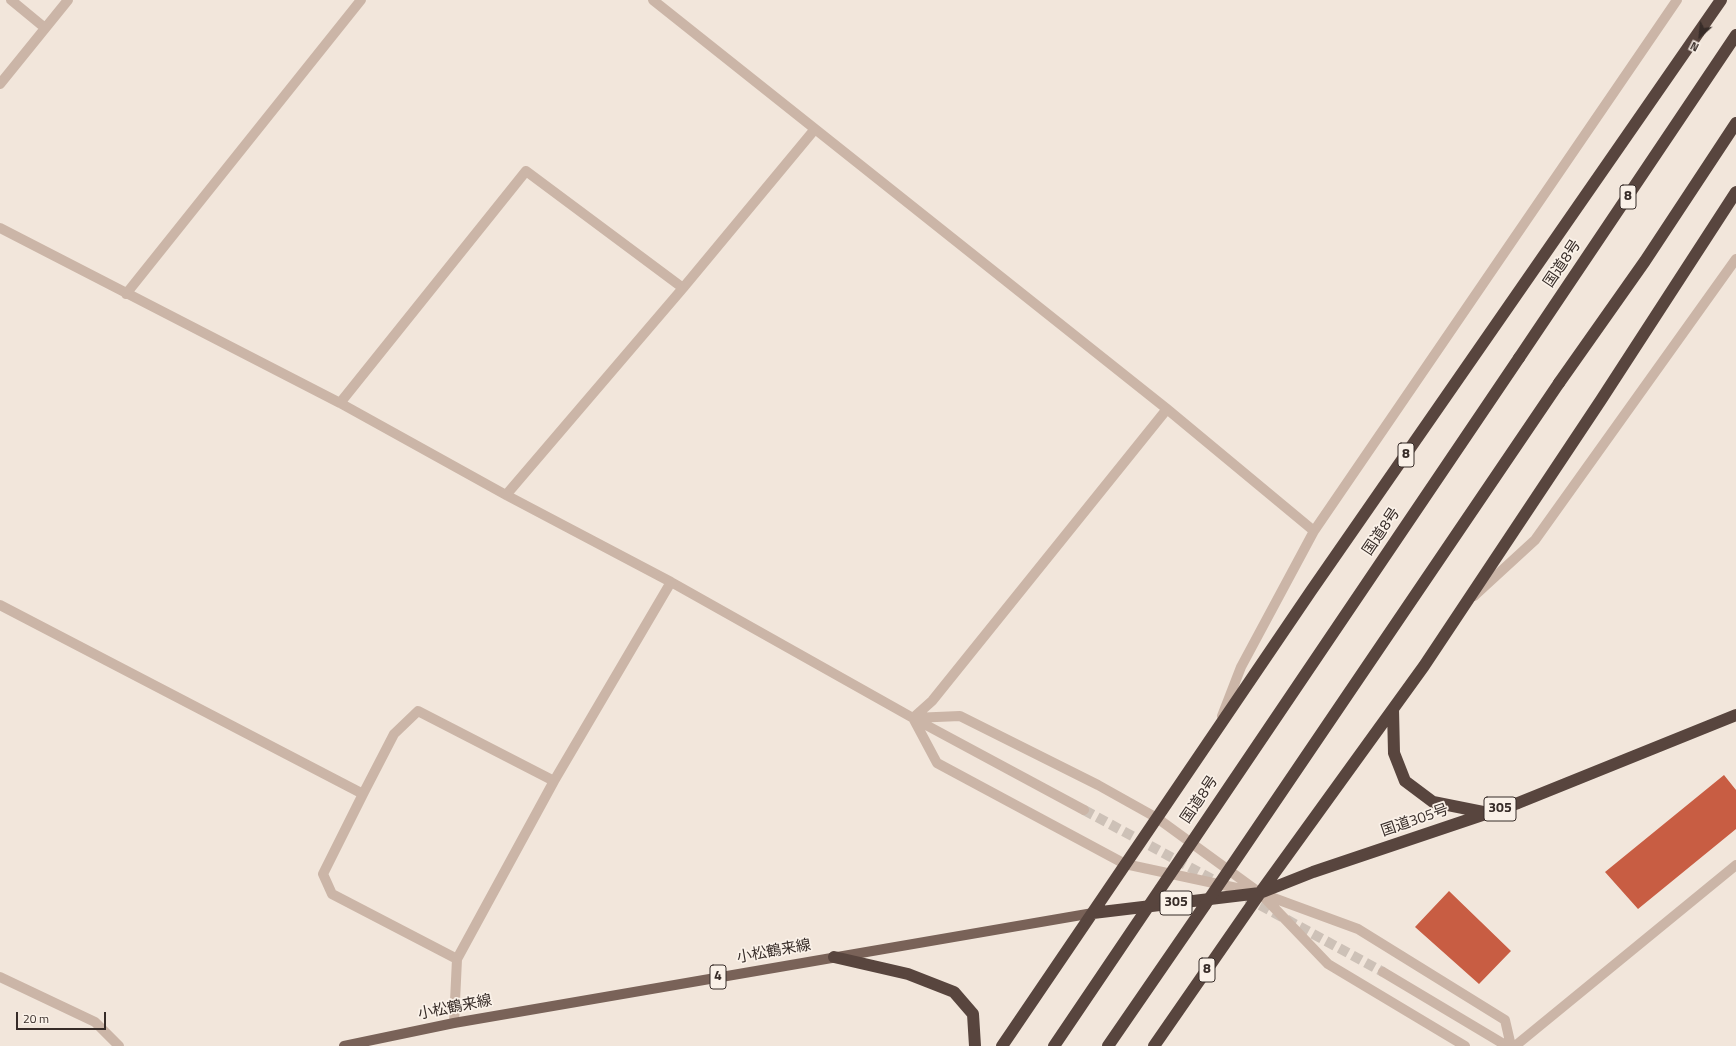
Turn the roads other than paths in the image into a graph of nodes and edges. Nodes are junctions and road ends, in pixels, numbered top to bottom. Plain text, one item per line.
1 (11, 0) edge
2 (68, 0) edge
3 (361, 0) edge
4 (653, 0) edge
5 (1676, 0) edge
6 (1721, 0) edge
7 (45, 28) junction
8 (1736, 36) edge
9 (0, 84) edge
10 (1736, 123) edge
11 (815, 129) junction
12 (1736, 192) edge
13 (0, 228) edge
14 (1736, 259) edge
15 (683, 288) junction
16 (126, 294) junction
17 (340, 403) junction
18 (1167, 409) junction
19 (506, 495) junction
20 (1314, 531) junction
21 (672, 582) junction
22 (1465, 604) junction
23 (0, 605) edge
24 (1393, 709) junction
25 (1736, 715) edge
26 (913, 718) junction
27 (1216, 731) junction
28 (554, 781) junction
29 (363, 794) junction
30 (1084, 810) tunnel mouth
31 (1488, 813) junction
32 (1157, 818) junction
33 (1125, 864) junction
34 (1736, 865) edge
35 (1260, 893) junction
36 (1093, 913) junction
37 (834, 956) junction
38 (457, 959) junction
39 (1383, 972) tunnel mouth
40 (0, 977) edge
41 (454, 1023) junction
42 (1170, 1023) junction
43 (119, 1046) edge
44 (344, 1046) edge
45 (975, 1046) edge
46 (1002, 1046) edge
47 (1054, 1046) edge
48 (1108, 1046) edge
49 (1154, 1046) edge
50 (1163, 1046) edge
51 (1465, 1046) edge
52 (1506, 1046) edge
53 (1511, 1046) edge
54 (1515, 1046) edge

1 - 7 street
2 - 7 street
3 - 16 street
4 - 11 street
5 - 20 street
6 - 27 highway, 8
7 - 9 street
8 - 47 highway, 国道8号 / 8, bridge
10 - 48 highway, bridge
11 - 15 street
11 - 18 street
12 - 22 highway, 8
13 - 16 street
14 - 22 street
15 - 17 street
15 - 19 street
16 - 17 street
17 - 19 street
18 - 20 street
18 - 26 street
19 - 21 street
20 - 27 street
21 - 26 street
21 - 28 street
22 - 24 highway, 8
23 - 29 street
24 - 31 highway
24 - 35 highway, 8
25 - 31 highway, 国道305号 / 305
26 - 30 street
26 - 32 street
26 - 33 street
27 - 32 highway, 8
28 - 29 street
28 - 38 street
29 - 38 street
31 - 35 highway, 国道305号 / 305
32 - 33 highway, 8
32 - 35 street
33 - 35 street
33 - 36 highway, 8
34 - 54 street
35 - 36 highway, 国道305号 / 305
35 - 42 highway, 8
35 - 51 street
35 - 53 street
36 - 37 main road, 小松鶴来線 / 4
36 - 46 highway, 8
37 - 41 main road, 小松鶴来線 / 4
37 - 45 highway
38 - 41 street
39 - 52 street
40 - 43 street
41 - 44 main road, 小松鶴来線 / 4
42 - 49 highway, 8
42 - 50 highway

